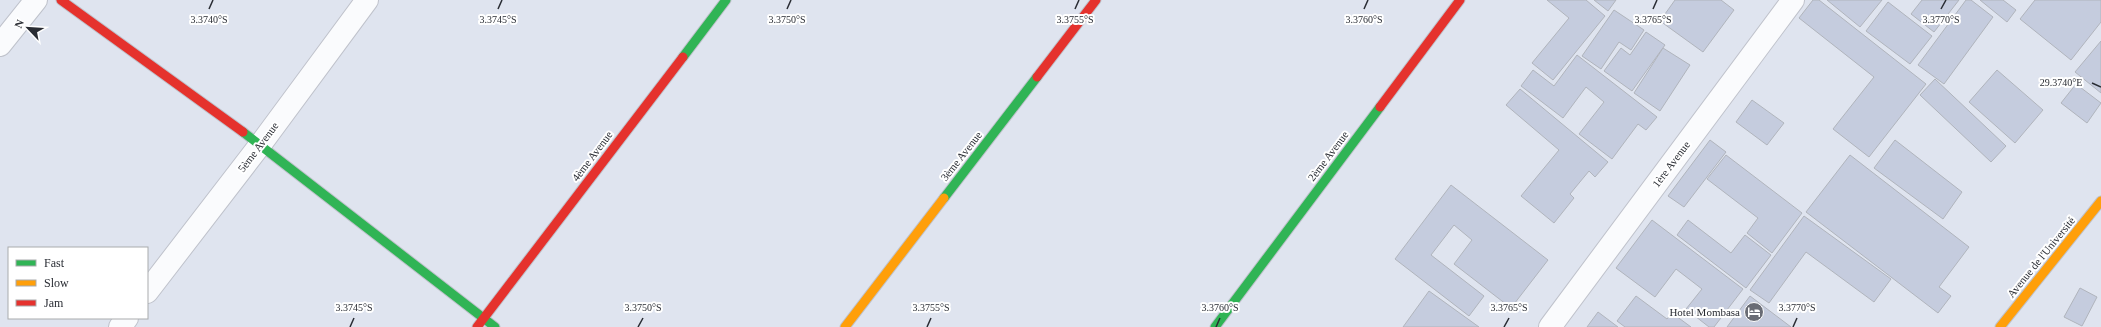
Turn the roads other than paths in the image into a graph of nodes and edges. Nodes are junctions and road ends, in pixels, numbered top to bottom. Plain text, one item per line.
1 (36, 0) edge
2 (61, 0) edge
3 (367, 0) edge
4 (726, 0) edge
5 (1096, 0) edge
6 (1460, 0) edge
7 (1793, 0) edge
8 (0, 45) edge
9 (260, 145) junction
10 (2101, 201) edge
11 (148, 291) edge
12 (484, 318) junction
13 (126, 319) edge
14 (120, 327) edge
15 (477, 327) edge
16 (495, 327) edge
17 (845, 327) edge
18 (1215, 327) edge
19 (1550, 327) edge
20 (2000, 327) edge

1 - 8 street
2 - 9 street
3 - 9 street, 5ème Avenue
4 - 12 street, 4ème Avenue
5 - 17 street, 3ème Avenue
6 - 18 street, 2ème Avenue
7 - 19 street, 1ère Avenue
9 - 11 street, 5ème Avenue
9 - 12 street
10 - 20 street, Avenue de l'Université
12 - 15 street, 4ème Avenue
12 - 16 street
13 - 14 street

